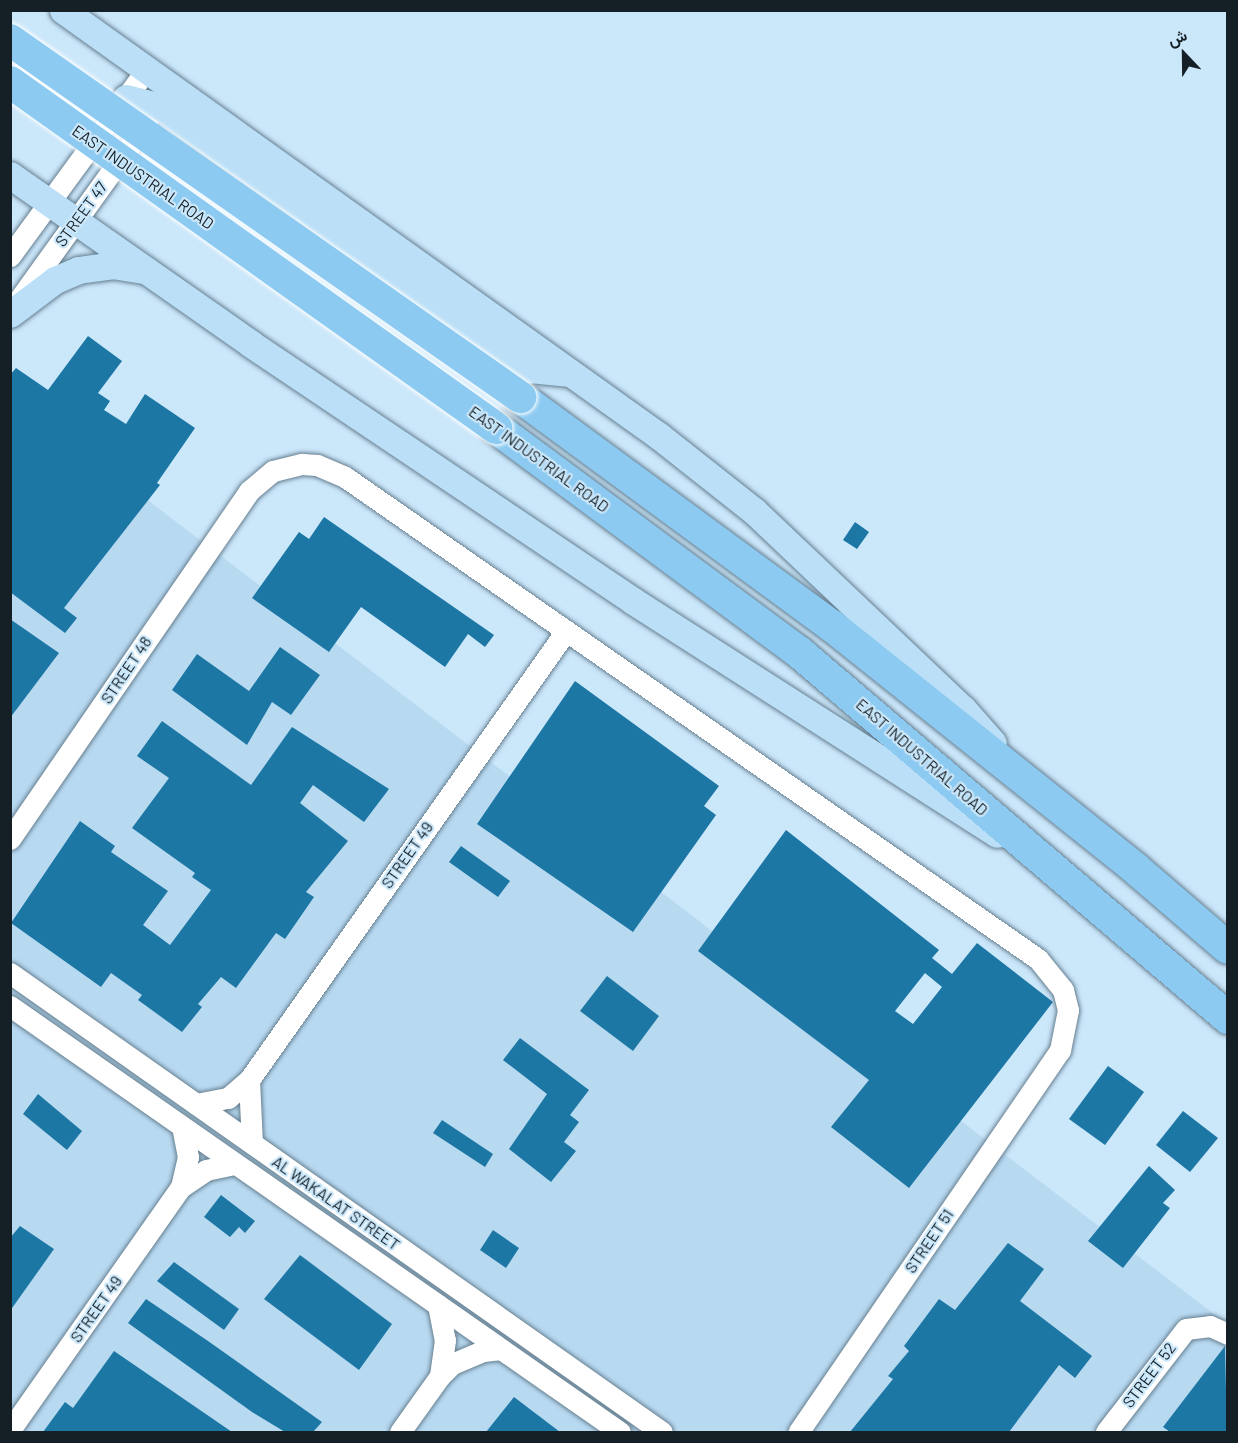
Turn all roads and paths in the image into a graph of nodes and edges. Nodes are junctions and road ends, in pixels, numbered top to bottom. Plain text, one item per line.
1 (63, 10) edge
2 (10, 40) edge
3 (147, 69) junction
4 (10, 82) edge
5 (165, 97) junction
6 (126, 98) junction
7 (10, 175) edge
8 (50, 202) junction
9 (75, 221) junction
10 (10, 256) edge
11 (148, 272) junction
12 (10, 313) edge
13 (566, 631) junction
14 (1034, 788) junction
15 (10, 839) edge
16 (1045, 863) junction
17 (1227, 948) edge
18 (10, 973) edge
19 (10, 1006) edge
20 (1227, 1018) edge
21 (249, 1080) junction
22 (196, 1104) junction
23 (182, 1127) junction
24 (252, 1143) junction
25 (236, 1164) junction
26 (181, 1187) junction
27 (438, 1305) junction
28 (1227, 1334) edge
29 (501, 1349) junction
30 (440, 1376) junction
31 (10, 1430) edge
32 (400, 1432) edge
33 (620, 1432) edge
34 (662, 1432) edge
35 (798, 1432) edge
36 (1106, 1432) edge

1 - 3 main road
2 - 14 highway, bridge
3 - 5 main road
3 - 6 street, STREET 47
4 - 16 highway, EAST INDUSTRIAL ROAD, bridge
5 - 6 main road
5 - 9 street, STREET 47
5 - 14 main road
6 - 8 street, STREET 47
7 - 8 main road, EAST INDUSTRIAL ROAD
8 - 9 main road, EAST INDUSTRIAL ROAD
8 - 10 street, STREET 47
9 - 11 main road, EAST INDUSTRIAL ROAD
9 - 12 street, STREET 47
11 - 12 main road
11 - 16 main road, EAST INDUSTRIAL ROAD
13 - 15 street, STREET 48
13 - 21 street, STREET 49
13 - 35 street, STREET 51
14 - 17 highway
16 - 20 highway, EAST INDUSTRIAL ROAD
18 - 22 street, AL WAKALAT STREET
19 - 23 street, AL WAKALAT STREET
21 - 22 street, STREET 49
21 - 24 street
22 - 24 street, AL WAKALAT STREET
23 - 25 street, AL WAKALAT STREET
23 - 26 street, STREET 49
24 - 34 street, AL WAKALAT STREET
25 - 26 street, STREET 49
25 - 27 street, AL WAKALAT STREET
26 - 31 street, STREET 49
27 - 29 street, AL WAKALAT STREET
27 - 30 street
28 - 36 street, STREET 52
29 - 30 street
29 - 33 street, AL WAKALAT STREET
30 - 32 street

